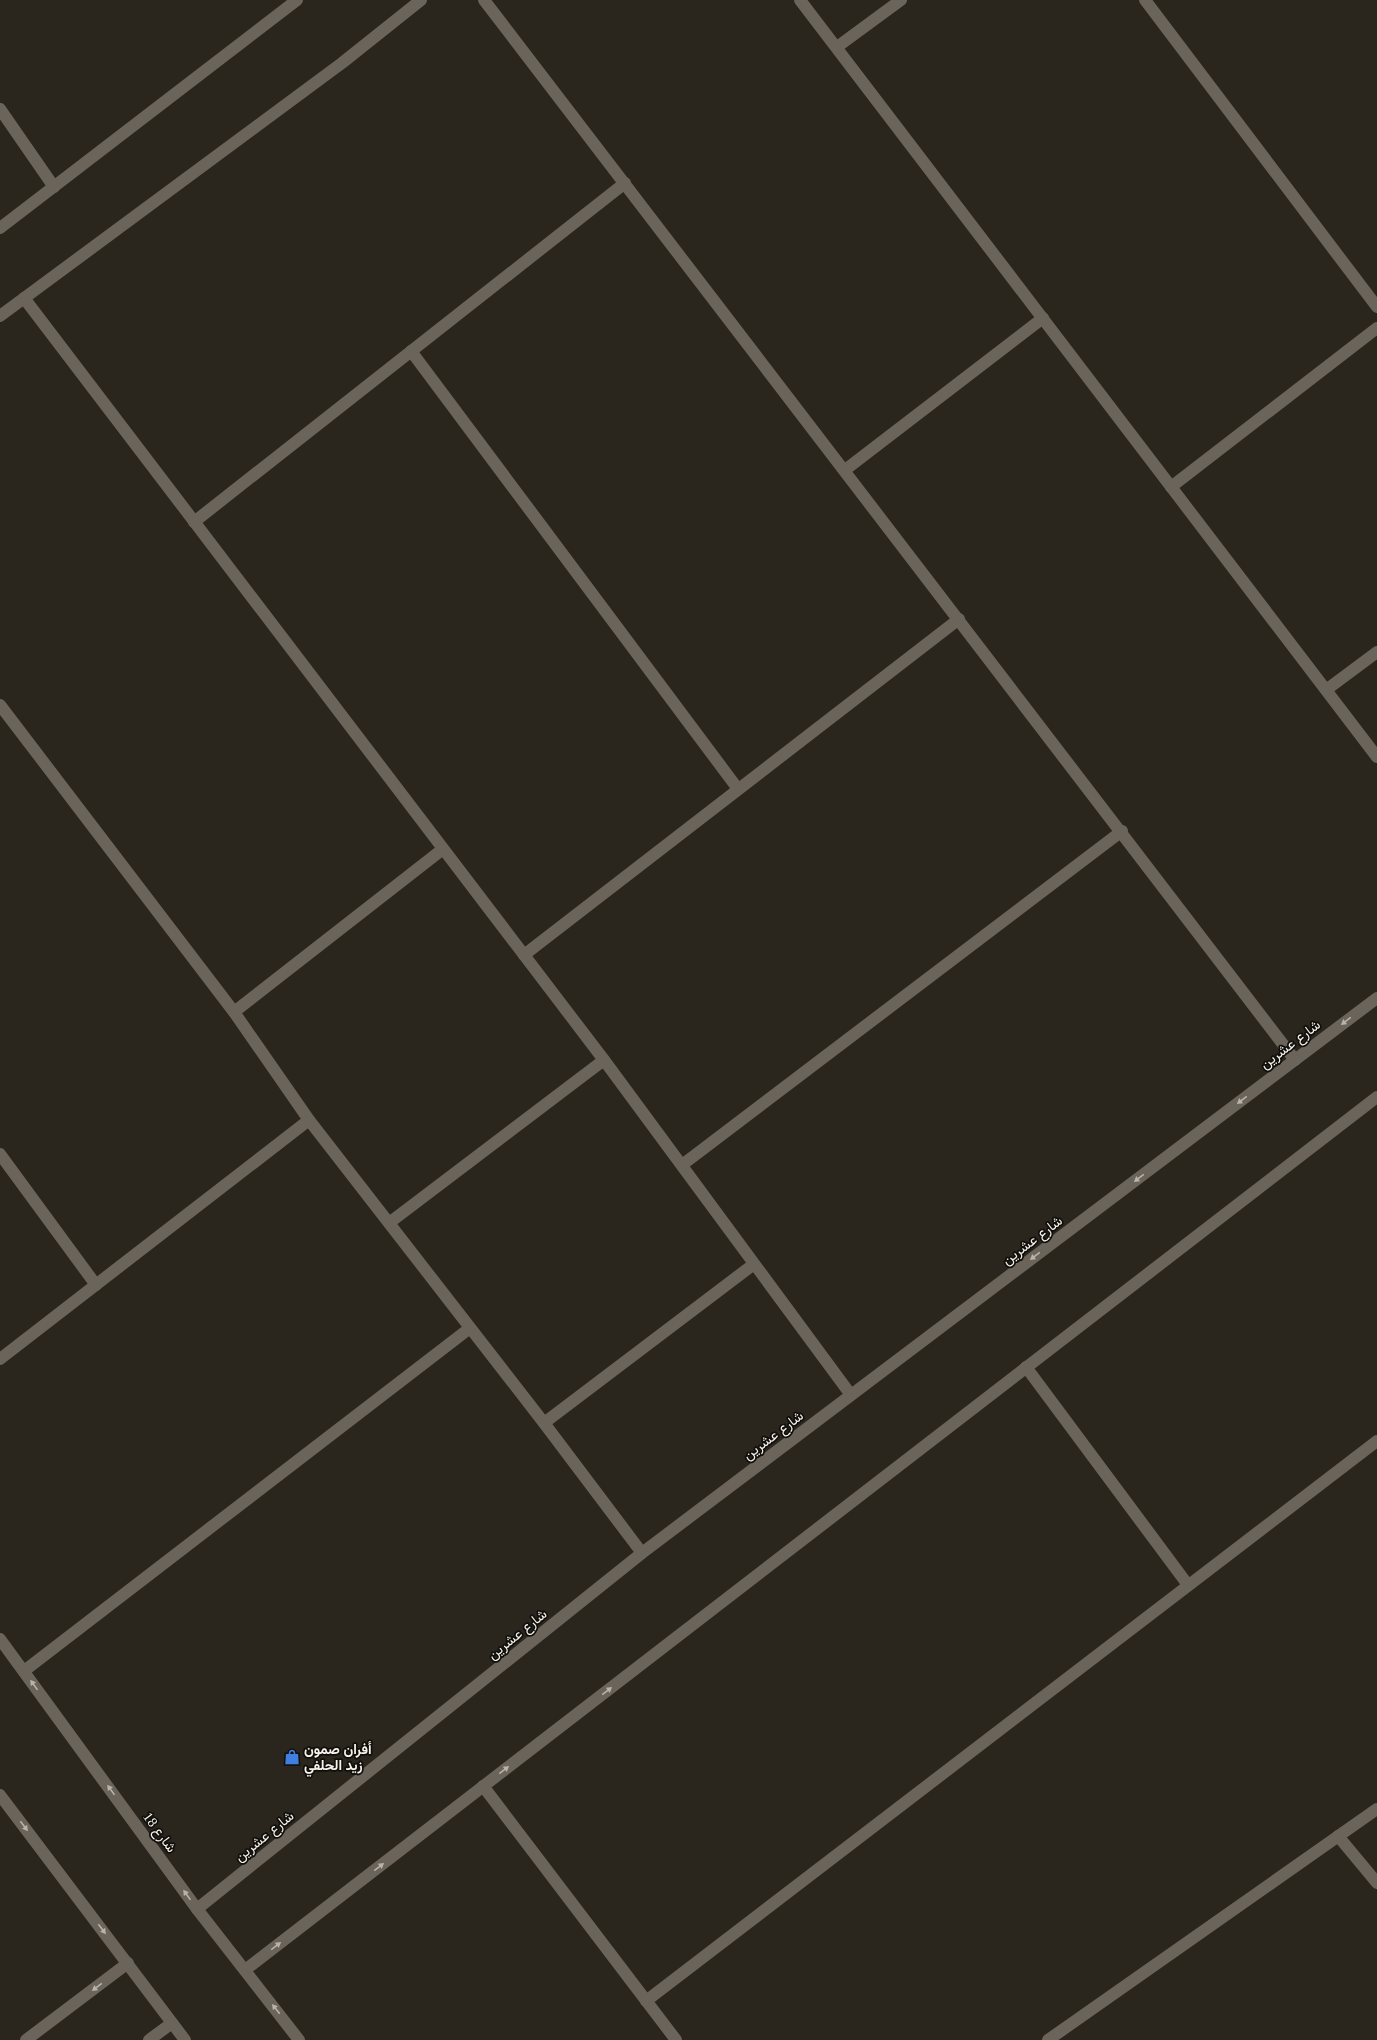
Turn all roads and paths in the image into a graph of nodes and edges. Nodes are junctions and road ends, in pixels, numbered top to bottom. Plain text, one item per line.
1 (297, 0) edge
2 (421, 0) edge
3 (484, 0) edge
4 (800, 0) edge
5 (900, 0) edge
6 (1145, 0) edge
7 (836, 47) junction
8 (0, 109) edge
9 (625, 183) junction
10 (54, 187) junction
11 (0, 228) edge
12 (24, 298) junction
13 (1377, 307) edge
14 (0, 316) edge
15 (1043, 318) junction
16 (1377, 328) edge
17 (411, 351) junction
18 (845, 470) junction
19 (1171, 487) junction
20 (194, 522) junction
21 (960, 619) junction
22 (1377, 652) edge
23 (1326, 690) junction
24 (0, 705) edge
25 (1377, 757) edge
26 (738, 789) junction
27 (1122, 831) junction
28 (443, 849) junction
29 (524, 955) junction
30 (1377, 998) edge
31 (234, 1012) junction
32 (604, 1060) junction
33 (1295, 1060) junction
34 (1377, 1097) edge
35 (309, 1120) junction
36 (0, 1154) edge
37 (682, 1164) junction
38 (388, 1223) junction
39 (754, 1264) junction
40 (96, 1285) junction
41 (470, 1328) junction
42 (0, 1359) edge
43 (1026, 1367) junction
44 (851, 1395) junction
45 (544, 1423) junction
46 (1377, 1441) edge
47 (642, 1553) junction
48 (1188, 1585) junction
49 (0, 1639) edge
50 (24, 1671) junction
51 (483, 1786) junction
52 (0, 1795) edge
53 (1377, 1809) edge
54 (1338, 1836) junction
55 (1377, 1883) edge
56 (197, 1909) junction
57 (128, 1963) junction
58 (245, 1970) junction
59 (646, 2001) junction
60 (172, 2023) junction
61 (26, 2040) edge
62 (150, 2040) edge
63 (185, 2040) edge
64 (299, 2040) edge
65 (676, 2040) edge
66 (1048, 2040) edge

1 - 10 street
2 - 12 street
3 - 9 street
4 - 7 street
5 - 7 street
6 - 13 street
7 - 15 street
8 - 10 street
9 - 17 street
9 - 18 street
10 - 11 street
12 - 14 street
12 - 20 street
15 - 18 street
15 - 19 street
16 - 19 street
17 - 20 street
17 - 26 street
18 - 21 street
19 - 23 street
20 - 28 street
21 - 26 street
21 - 27 street
22 - 23 street
23 - 25 street
24 - 31 street
26 - 29 street
27 - 33 street
27 - 37 street
28 - 29 street
28 - 31 street
29 - 32 street
30 -> 33 street, شارع عشرين
31 - 35 street
32 - 37 street
32 - 38 street
33 -> 44 street, شارع عشرين
34 - 43 street
35 - 38 street
35 - 40 street
36 - 40 street
37 - 39 street
38 - 41 street
39 - 44 street
39 - 45 street
40 - 42 street
41 - 45 street
41 - 50 street
43 - 48 street
51 -> 43 street
44 - 47 street, شارع عشرين
45 - 47 street
46 - 48 street
47 - 56 street, شارع عشرين
48 - 59 street
49 - 50 street, شارع 18
56 -> 50 street, شارع 18
58 -> 51 street
51 - 59 street
52 -> 57 street
53 - 54 street
54 - 55 street
54 - 66 street
56 - 58 street, شارع 18
57 - 60 street
57 -> 61 street
64 -> 58 street, شارع 18
59 - 65 street
60 - 62 street
60 - 63 street

